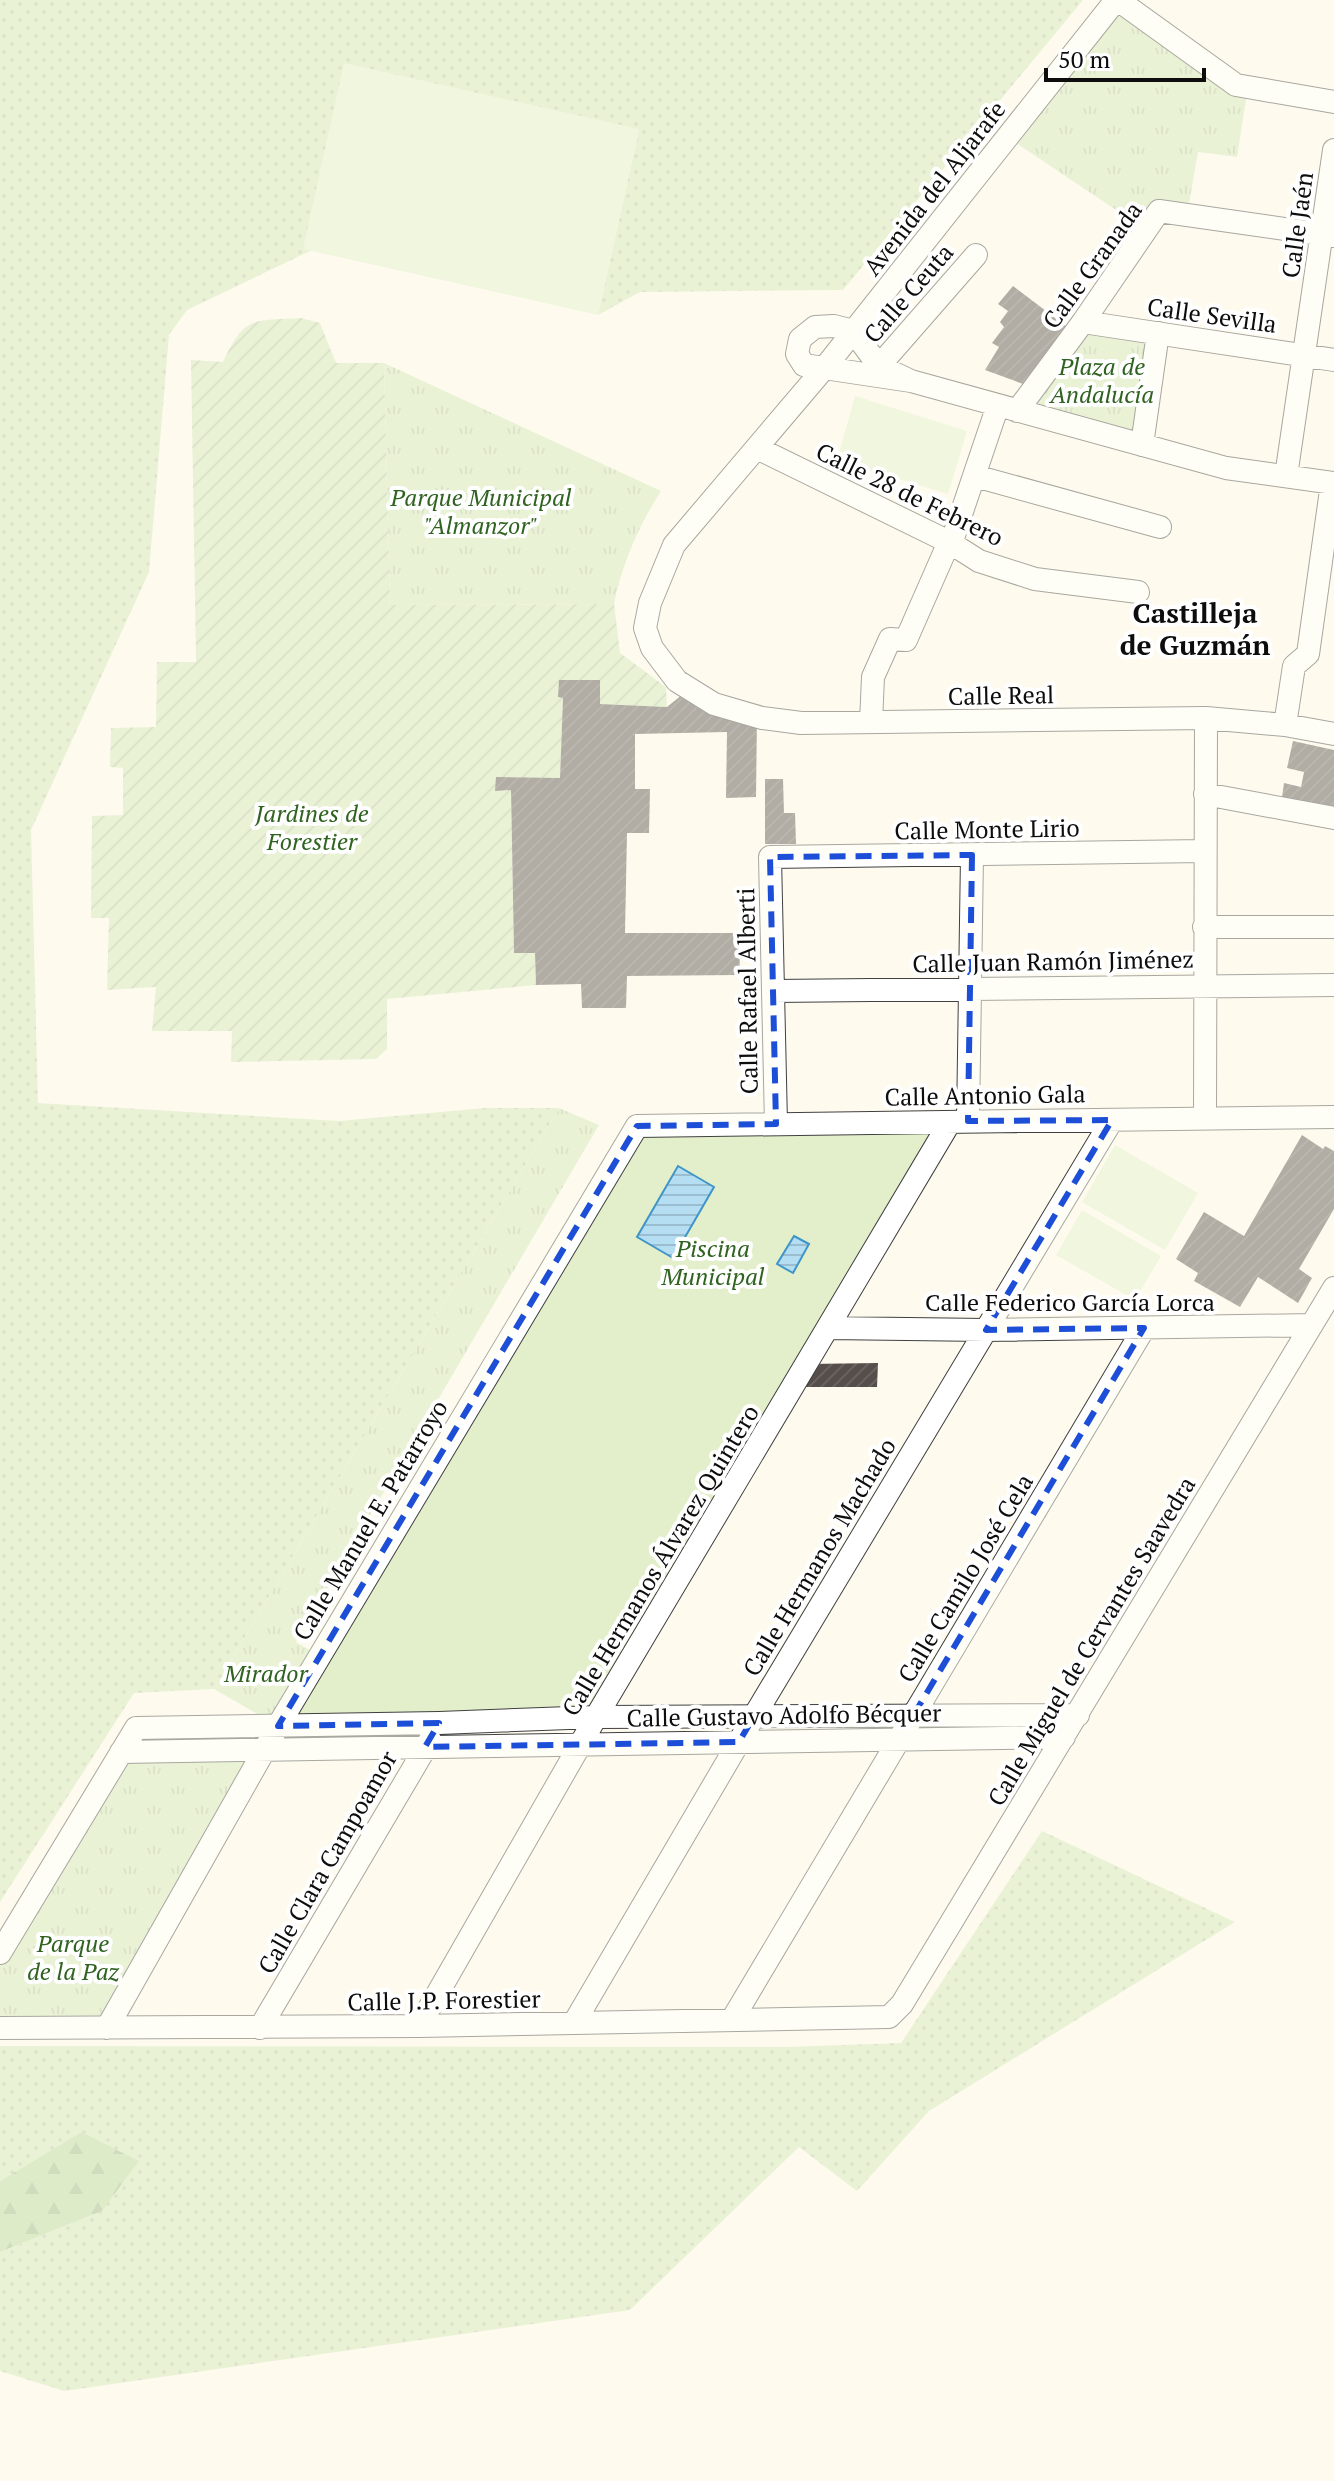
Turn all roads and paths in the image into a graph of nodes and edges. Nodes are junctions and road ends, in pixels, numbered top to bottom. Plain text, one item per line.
1 (1117, 0) edge
2 (1334, 102) edge
3 (1334, 150) edge
4 (1328, 235) edge
5 (976, 255) dead end
6 (1083, 322) junction
7 (853, 331) junction
8 (1158, 333) junction
9 (1304, 355) junction
10 (1334, 360) edge
11 (826, 366) junction
12 (879, 366) junction
13 (911, 381) junction
14 (1008, 408) junction
15 (1142, 445) junction
16 (757, 448) junction
17 (975, 476) junction
18 (1286, 476) junction
19 (1333, 483) edge
20 (1160, 527) dead end
21 (950, 543) junction
22 (1138, 592) dead end
23 (677, 681) joint
24 (1206, 718) junction
25 (871, 722) junction
26 (1285, 725) junction
27 (1334, 734) edge
28 (1205, 794) junction
29 (1334, 818) edge
30 (1205, 851) junction
31 (972, 855) junction
32 (770, 857) joint
33 (1204, 927) junction
34 (1334, 927) edge
35 (1334, 985) edge
36 (1203, 986) junction
37 (970, 988) junction
38 (773, 991) junction
39 (1334, 1117) edge
40 (1205, 1118) junction
41 (1112, 1120) junction
42 (959, 1122) junction
43 (776, 1124) junction
44 (637, 1126) joint
45 (1334, 1288) edge
46 (1311, 1325) junction
47 (828, 1328) junction
48 (1144, 1328) junction
49 (986, 1330) junction
50 (1078, 1715) junction
51 (913, 1716) junction
52 (596, 1717) junction
53 (753, 1718) junction
54 (439, 1723) junction
55 (278, 1726) junction
56 (1064, 1737) junction
57 (899, 1739) junction
58 (739, 1742) junction
59 (580, 1744) junction
60 (425, 1747) junction
61 (264, 1749) junction
62 (121, 1752) junction
63 (0, 1953) edge
64 (889, 2017) joint
65 (732, 2020) junction
66 (574, 2023) junction
67 (419, 2026) junction
68 (0, 2028) edge
69 (107, 2028) junction
70 (260, 2028) junction

1 - 2 street
1 - 7 street, Avenida del Aljarafe
3 - 4 street, Calle Jaén
4 - 6 street, Calle Granada
4 - 9 street, Calle Jaén
5 - 12 street, Calle Ceuta
6 - 8 street, Calle Sevilla
6 - 14 street, Calle Granada
7 - 11 street, Avenida del Aljarafe
7 - 11 street
7 - 12 street
8 - 9 street, Calle Sevilla
8 - 15 street
9 - 10 street, Calle Sevilla
9 - 18 street, Calle Jaén
11 - 13 street
11 - 16 street, Avenida del Aljarafe
12 - 13 street
13 - 14 street
14 - 15 street
14 - 17 street, Calle Granada
15 - 18 street
16 - 21 street, Calle 28 de Febrero
16 - 23 street, Avenida del Aljarafe
17 - 20 street
17 - 21 street, Calle Granada
18 - 19 street
19 - 26 street
21 - 22 street, Calle 28 de Febrero
21 - 25 street, Calle Granada
23 - 25 street, Calle Real
24 - 25 street, Calle Real
24 - 26 street, Calle Real
24 - 28 street
26 - 27 street, Calle Real
28 - 29 street
28 - 30 street
30 - 31 street, Calle Monte Lirio
30 - 33 street
31 - 32 street, Calle Monte Lirio
31 - 37 street
32 - 38 street, Calle Rafael Alberti
33 - 34 street
33 - 36 street
35 - 36 street, Calle Juan Ramón Jiménez
36 - 37 street, Calle Juan Ramón Jiménez
36 - 40 street
37 - 38 street, Calle Juan Ramón Jiménez
37 - 42 street
38 - 43 street, Calle Rafael Alberti
39 - 40 street, Calle Antonio Gala
40 - 41 street, Calle Antonio Gala
41 - 42 street, Calle Antonio Gala
41 - 49 street, Calle Hermanos Machado
42 - 43 street, Calle Antonio Gala
42 - 47 street, Calle Hermanos Álvarez Quintero
43 - 44 street, Calle Antonio Gala
44 - 55 street, Calle Manuel E. Patarroyo
45 - 46 street, Calle Miguel de Cervantes Saavedra
46 - 48 street, Calle Federico García Lorca
46 - 50 street, Calle Miguel de Cervantes Saavedra
47 - 49 street, Calle Federico García Lorca
47 - 52 street, Calle Hermanos Álvarez Quintero
48 - 49 street, Calle Federico García Lorca
48 - 51 street, Calle Camilo José Cela
49 - 53 street, Calle Hermanos Machado
50 - 51 street, Calle Gustavo Adolfo Bécquer
50 - 56 street, Calle Miguel de Cervantes Saavedra
51 - 53 street, Calle Gustavo Adolfo Bécquer
51 - 57 street, Calle Camilo José Cela
52 - 53 street, Calle Gustavo Adolfo Bécquer
52 - 54 street, Calle Gustavo Adolfo Bécquer
52 - 59 street, Calle Hermanos Álvarez Quintero
53 - 58 street, Calle Hermanos Machado
54 - 55 street, Calle Gustavo Adolfo Bécquer
54 - 60 street, Calle Clara Campoamor
55 - 61 street, Calle Manuel E. Patarroyo
55 - 62 street, Calle Gustavo Adolfo Bécquer
56 - 57 street, Calle Gustavo Adolfo Bécquer
56 - 64 street, Calle Miguel de Cervantes Saavedra
57 - 58 street, Calle Gustavo Adolfo Bécquer
57 - 65 street, Calle Camilo José Cela
58 - 59 street, Calle Gustavo Adolfo Bécquer
58 - 66 street, Calle Hermanos Machado
59 - 60 street, Calle Gustavo Adolfo Bécquer
59 - 67 street, Calle Hermanos Álvarez Quintero
60 - 61 street, Calle Gustavo Adolfo Bécquer
60 - 70 street, Calle Clara Campoamor
61 - 62 street, Calle Gustavo Adolfo Bécquer
61 - 69 street, Calle Manuel E. Patarroyo
62 - 63 street
64 - 65 street, Calle J.P. Forestier
65 - 66 street, Calle J.P. Forestier
66 - 67 street, Calle J.P. Forestier
67 - 70 street, Calle J.P. Forestier
68 - 69 street, Calle J.P. Forestier
69 - 70 street, Calle J.P. Forestier

